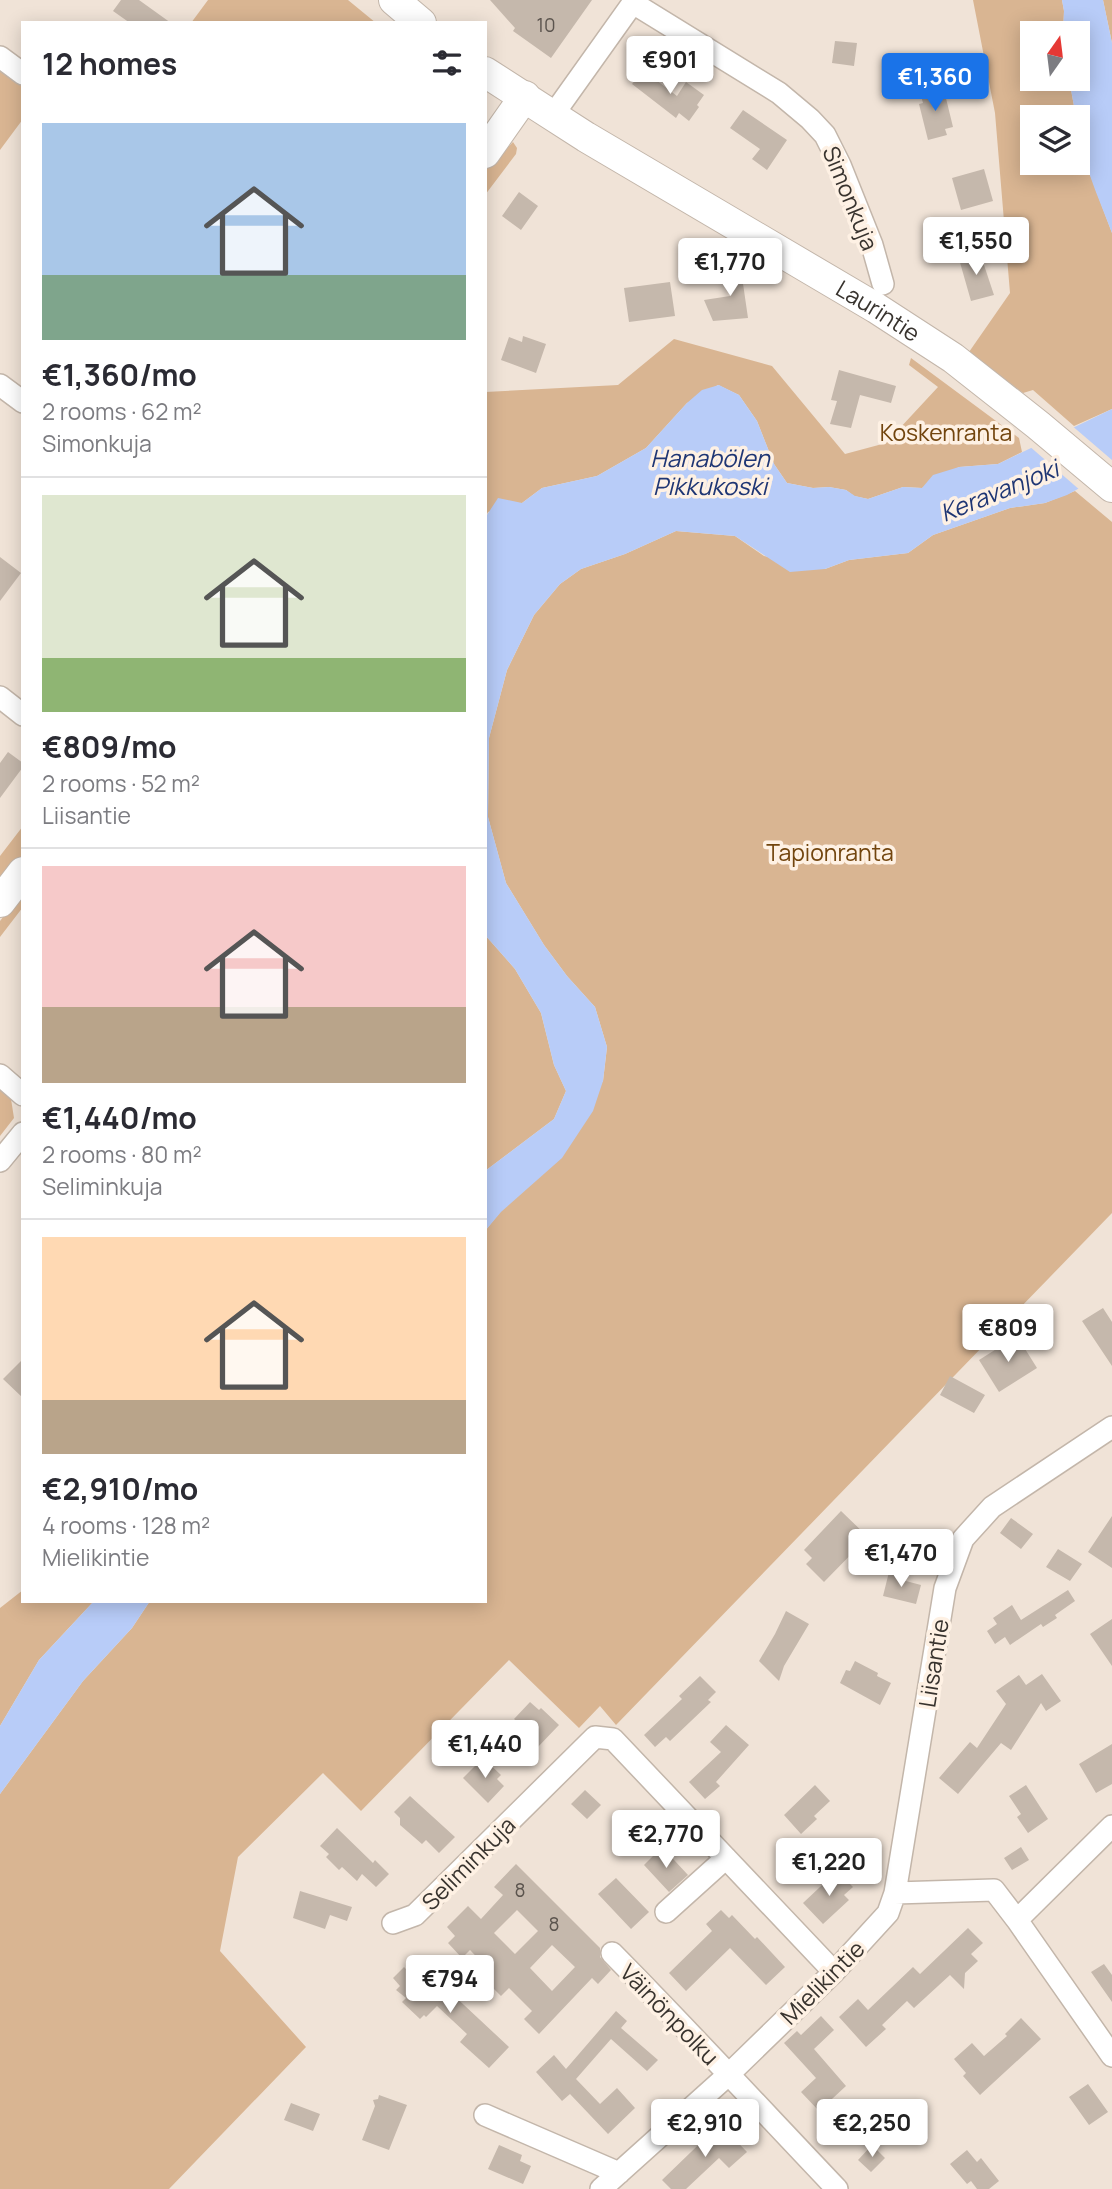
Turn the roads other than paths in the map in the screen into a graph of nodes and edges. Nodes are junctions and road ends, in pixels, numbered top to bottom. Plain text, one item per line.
1 (394, 0) edge
2 (634, 2) edge
3 (419, 21) edge
4 (0, 57) edge
5 (21, 73) edge
6 (487, 73) edge
7 (525, 96) junction
8 (552, 115) junction
9 (487, 150) edge
10 (883, 284) dead end
11 (0, 385) edge
12 (21, 401) edge
13 (1112, 487) edge
14 (0, 697) edge
15 (21, 713) edge
16 (21, 875) edge
17 (0, 902) edge
18 (0, 1075) edge
19 (21, 1093) edge
20 (21, 1135) edge
21 (0, 1161) edge
22 (1112, 1427) edge
23 (1112, 1826) edge
24 (726, 1858) junction
25 (895, 1893) junction
26 (666, 1912) dead end
27 (1017, 1920) junction
28 (393, 1923) dead end
29 (612, 1953) dead end
30 (834, 1972) junction
31 (1112, 2056) edge
32 (727, 2075) junction
33 (485, 2115) dead end
34 (618, 2173) junction
35 (601, 2189) edge
36 (837, 2189) edge

1 - 3 street
2 - 8 street
2 - 10 street, Simonkuja
4 - 5 street
6 - 7 street, Laurintie
7 - 8 street, Laurintie
7 - 9 street
8 - 13 street, Laurintie
11 - 12 street
14 - 15 street
16 - 17 street
18 - 19 street
20 - 21 street
22 - 25 street, Liisantie
23 - 27 street
24 - 26 street
24 - 28 street, Seliminkuja
24 - 30 street, Seliminkuja
25 - 27 street
25 - 30 street, Mielikintie
27 - 31 street
29 - 32 street, Väinönpolku
30 - 32 street, Mielikintie
32 - 34 street, Mielikintie
32 - 36 street, Väinönpolku
33 - 34 street
34 - 35 street, Mielikintie

